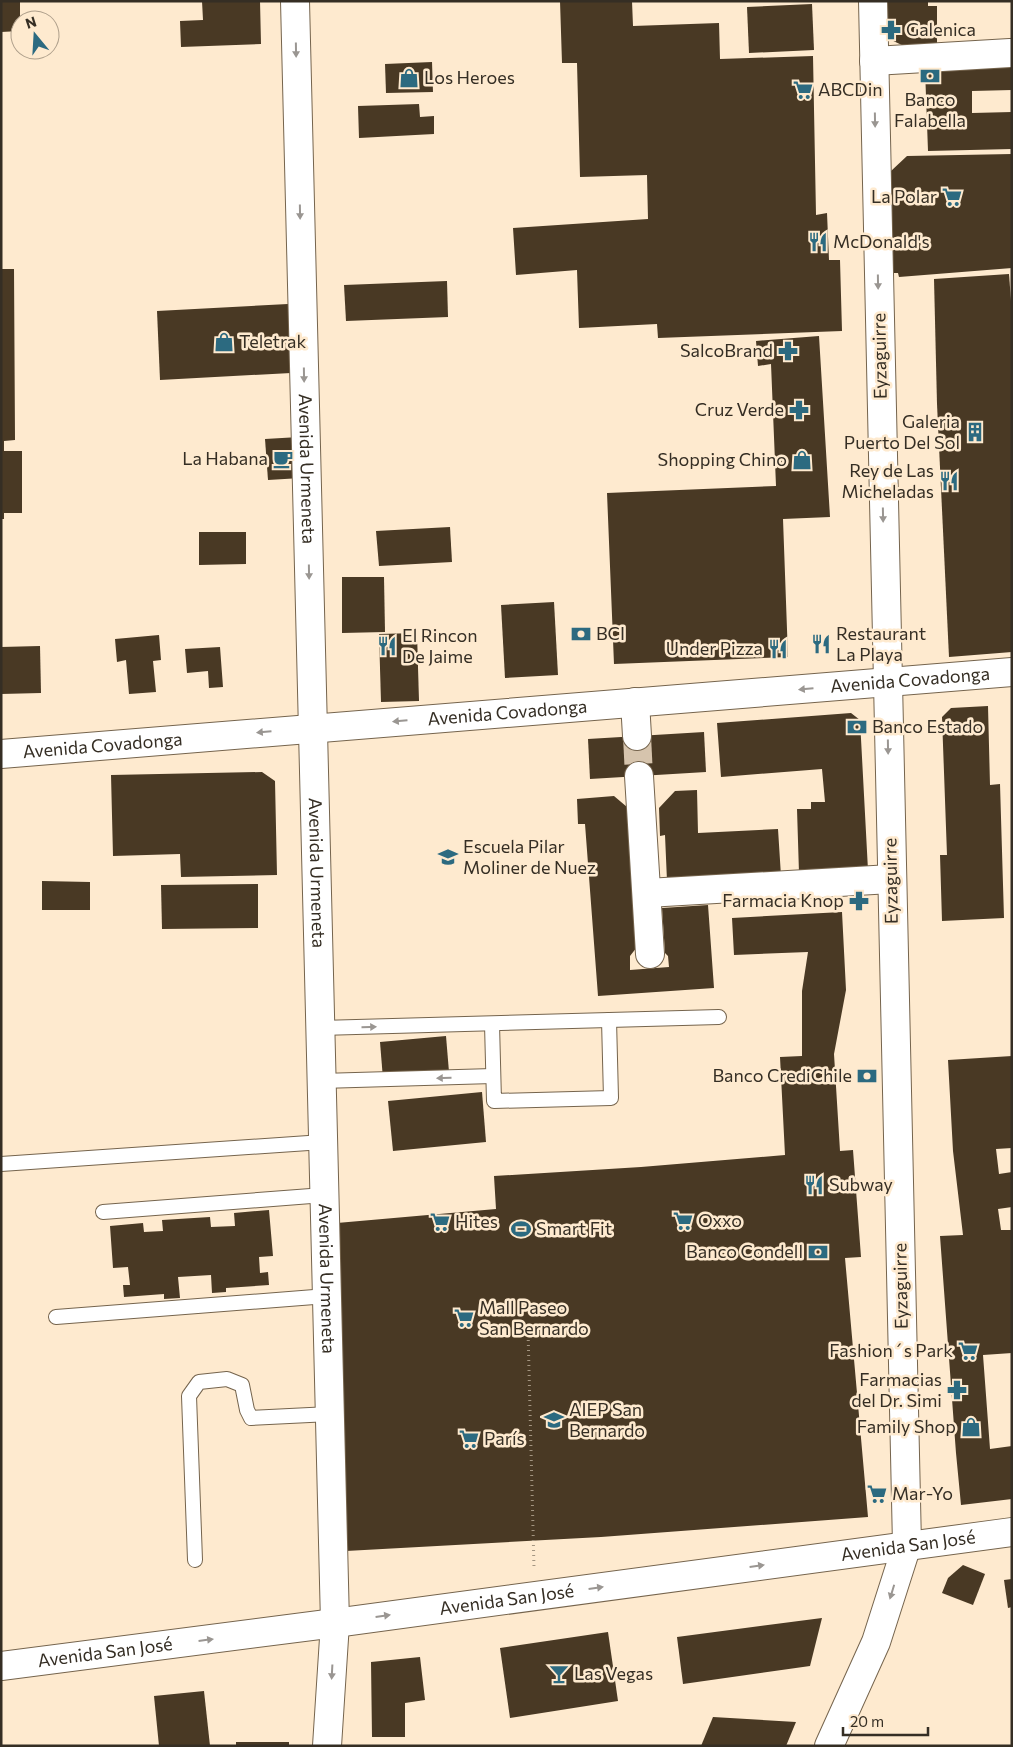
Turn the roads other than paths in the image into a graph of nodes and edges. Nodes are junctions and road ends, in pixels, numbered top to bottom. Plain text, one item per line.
1 (295, 1) edge
2 (873, 1) edge
3 (1010, 53) dead end
4 (874, 61) junction
5 (1012, 672) edge
6 (887, 682) junction
7 (635, 702) junction
8 (313, 728) junction
9 (637, 736) tunnel mouth
10 (1, 754) edge
11 (640, 776) tunnel mouth
12 (891, 879) junction
13 (647, 893) junction
14 (650, 954) dead end
15 (719, 1017) dead end
16 (609, 1020) junction
17 (492, 1024) junction
18 (320, 1028) junction
19 (493, 1076) junction
20 (322, 1081) junction
21 (323, 1142) junction
22 (1, 1164) edge
23 (324, 1195) junction
24 (103, 1212) dead end
25 (327, 1296) junction
26 (56, 1317) dead end
27 (330, 1414) junction
28 (1012, 1532) edge
29 (906, 1546) junction
30 (195, 1560) dead end
31 (335, 1623) junction
32 (1, 1666) edge
33 (328, 1746) edge
34 (829, 1746) edge

1 -> 8 street, Avenida Urmeneta
2 - 4 street, Eyzaguirre
3 - 4 street
4 -> 6 street, Eyzaguirre
5 - 6 street, Avenida Covadonga
6 -> 7 street, Avenida Covadonga
6 -> 12 street, Eyzaguirre
7 -> 8 street, Avenida Covadonga
7 - 9 street
8 -> 10 street, Avenida Covadonga
8 - 18 street, Avenida Urmeneta
11 - 13 street
12 - 13 street
12 - 29 street, Eyzaguirre
13 - 14 street
15 - 16 lane
16 - 17 lane
16 - 19 lane
18 -> 17 lane
17 - 19 lane
18 - 20 street, Avenida Urmeneta
19 -> 20 lane
20 - 21 street, Avenida Urmeneta
21 - 22 lane
21 - 23 street, Avenida Urmeneta
23 - 24 lane
23 - 25 street, Avenida Urmeneta
25 - 26 lane
25 - 27 street, Avenida Urmeneta
27 - 30 lane
27 - 31 street, Avenida Urmeneta
28 - 29 street, Avenida San José
31 -> 29 street, Avenida San José
29 -> 34 street, Eyzaguirre
32 -> 31 street, Avenida San José
31 -> 33 street, Avenida Urmeneta

